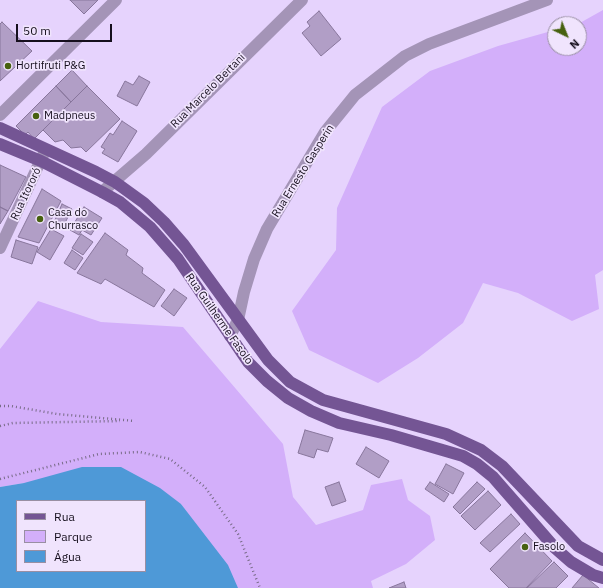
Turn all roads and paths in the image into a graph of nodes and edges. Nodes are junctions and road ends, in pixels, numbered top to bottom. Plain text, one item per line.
1 (116, 0) edge
2 (302, 0) edge
3 (547, 0) edge
4 (0, 115) edge
5 (0, 128) edge
6 (0, 144) edge
7 (47, 148) junction
8 (41, 162) junction
9 (115, 182) junction
10 (102, 192) junction
11 (0, 248) edge
12 (238, 320) junction
13 (230, 336) junction
14 (0, 406) edge
15 (0, 426) edge
16 (0, 479) edge
17 (603, 560) edge
18 (603, 578) edge
19 (260, 588) edge

1 - 4 street
2 - 9 street, Rua Marcelo Bertani
3 - 12 street, Rua Ernesto Gasperin
5 - 7 main road, Rua Guilherme Fasolo
6 - 8 main road, Rua Guilherme Fasolo
7 - 8 street, Rua Itororó
7 - 9 main road, Rua Guilherme Fasolo
8 - 10 main road, Rua Guilherme Fasolo
8 - 11 street, Rua Itororó
9 - 10 street, Rua Marcelo Bertani
9 - 12 main road, Rua Guilherme Fasolo
10 - 13 main road, Rua Guilherme Fasolo
12 - 13 street, Rua Ernesto Gasperin
12 - 17 main road, Rua Guilherme Fasolo
13 - 18 main road, Rua Guilherme Fasolo
14 - 15 path
16 - 19 path

